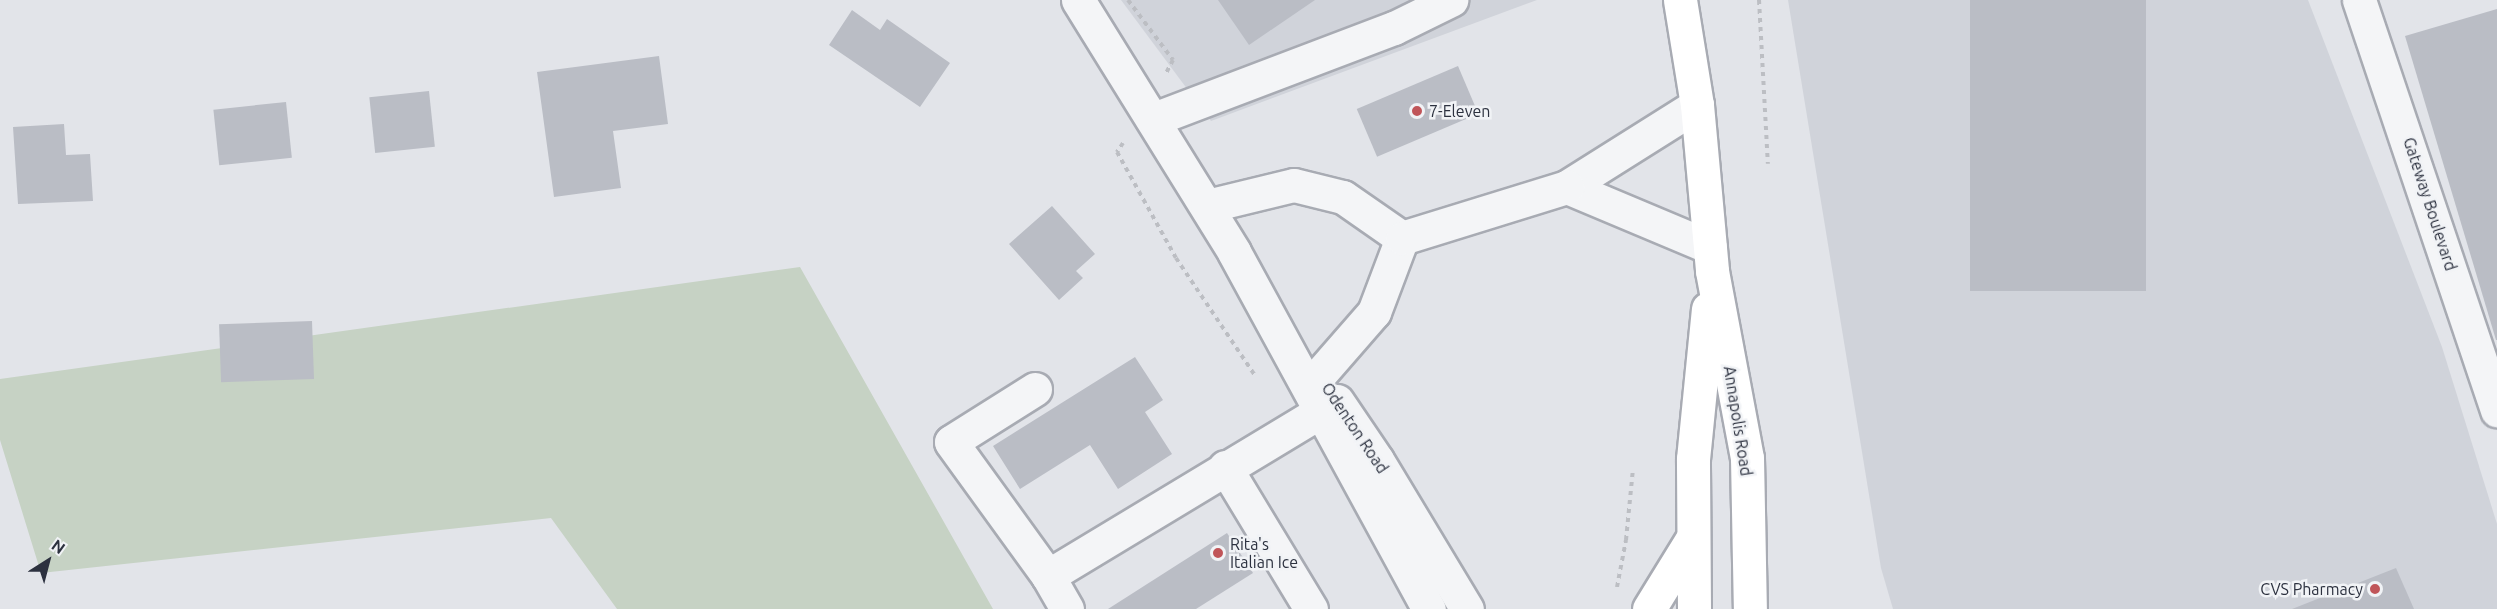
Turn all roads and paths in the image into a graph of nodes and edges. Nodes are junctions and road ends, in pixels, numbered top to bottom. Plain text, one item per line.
1 (1078, 0) edge
2 (1451, 0) edge
3 (1680, 0) edge
4 (1759, 0) edge
5 (2359, 0) edge
6 (1697, 105) junction
7 (1154, 119) junction
8 (1768, 164) dead end
9 (1567, 186) junction
10 (1207, 206) junction
11 (1402, 238) junction
12 (1234, 252) junction
13 (1711, 259) junction
14 (1319, 375) junction
15 (1035, 389) dead end
16 (2497, 410) edge
17 (1322, 411) junction
18 (1225, 467) junction
19 (1633, 469) dead end
20 (1693, 537) junction
21 (1048, 576) junction
22 (1616, 594) dead end
23 (1067, 609) edge
24 (1311, 609) edge
25 (1429, 609) edge
26 (1467, 609) edge
27 (1649, 609) edge
28 (1694, 609) edge
29 (1750, 609) edge

1 - 7 street, Odenton Road
2 - 7 street
3 - 6 main road, Annapolis Road
4 - 8 path
5 - 16 street, Gateway Boulevard
6 - 9 street
6 - 13 main road, Annapolis Road
7 - 10 street, Odenton Road
9 - 11 street
9 - 13 street
10 - 11 street
10 - 12 street, Odenton Road
11 - 14 street
12 - 14 street, Odenton Road
12 - 17 street, Odenton Road
13 - 20 main road, Annapolis Road
13 - 29 main road, Annapolis Road
14 - 26 street, Odenton Road
15 - 21 street
17 - 18 street
17 - 25 street, Odenton Road
18 - 21 street
18 - 24 street
19 - 22 path
20 - 27 main road
20 - 28 main road, Annapolis Road
21 - 23 street

